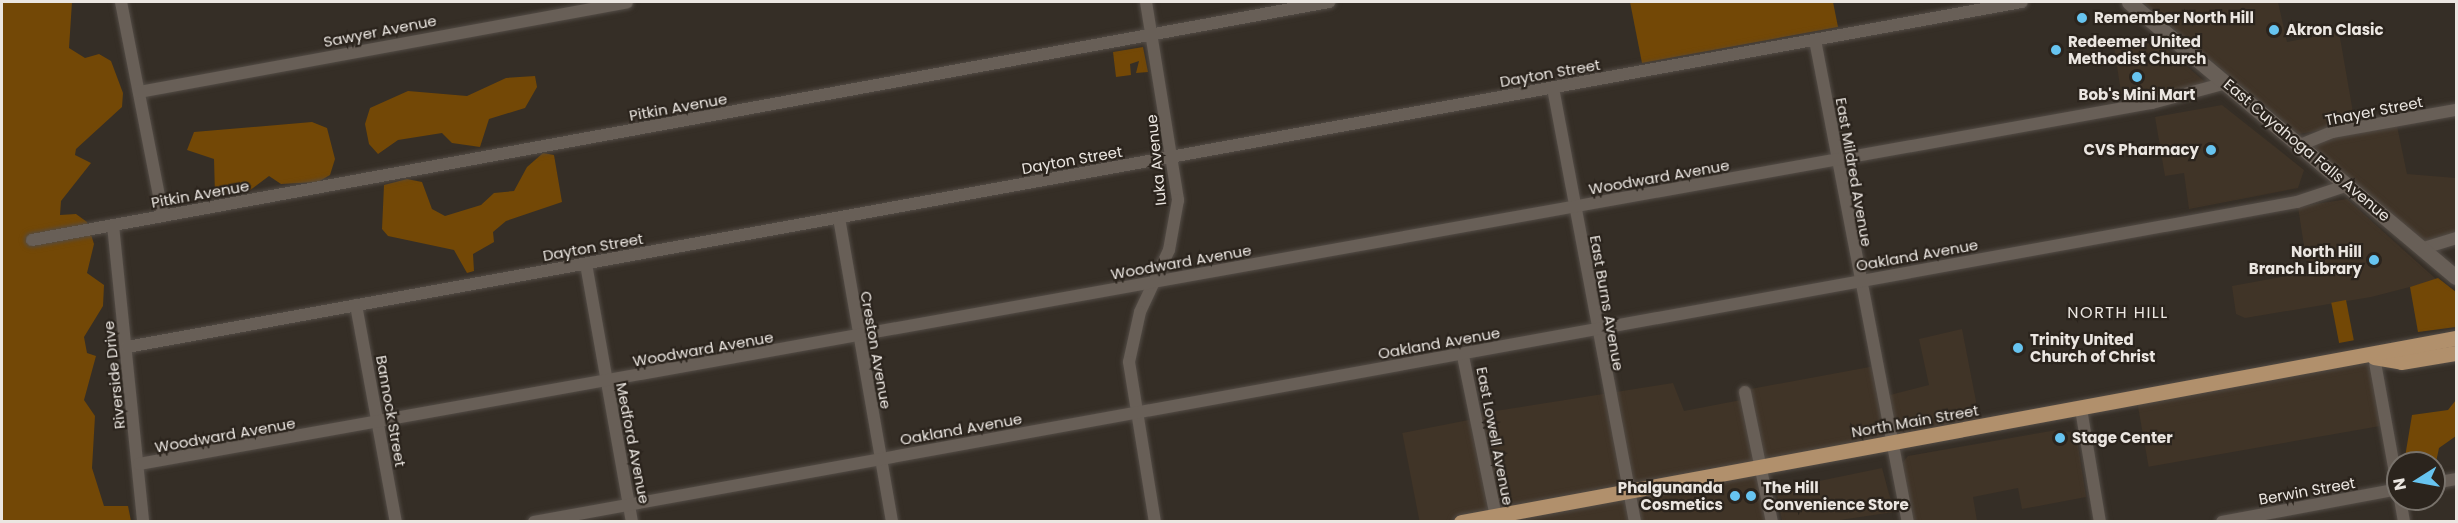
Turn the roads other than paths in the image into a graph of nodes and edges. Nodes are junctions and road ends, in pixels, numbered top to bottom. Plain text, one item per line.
1 (121, 2) edge
2 (627, 2) edge
3 (1146, 2) edge
4 (1329, 2) edge
5 (2022, 2) edge
6 (2129, 2) edge
7 (1152, 34) junction
8 (1815, 40) junction
9 (2226, 83) junction
10 (1553, 88) junction
11 (139, 92) junction
12 (2457, 110) edge
13 (2300, 145) junction
14 (1174, 156) junction
15 (1837, 160) junction
16 (2348, 185) junction
17 (1575, 207) junction
18 (163, 216) junction
19 (839, 218) junction
20 (113, 225) junction
21 (2457, 238) edge
22 (32, 240) dead end
23 (2424, 248) junction
24 (586, 264) junction
25 (2457, 277) edge
26 (1858, 281) junction
27 (1154, 282) junction
28 (356, 305) junction
29 (1597, 330) junction
30 (858, 336) junction
31 (2455, 342) edge
32 (127, 347) junction
33 (1464, 356) junction
34 (2374, 357) junction
35 (606, 382) junction
36 (1745, 392) dead end
37 (2081, 409) junction
38 (1134, 413) junction
39 (378, 424) junction
40 (1892, 443) junction
41 (2391, 451) edge
42 (880, 459) junction
43 (139, 464) junction
44 (1760, 469) junction
45 (2386, 491) edge
46 (1629, 492) junction
47 (629, 504) junction
48 (1496, 519) edge
49 (142, 522) edge
50 (396, 522) edge
51 (534, 522) edge
52 (632, 522) edge
53 (892, 522) edge
54 (1155, 522) edge
55 (1461, 522) edge
56 (1635, 522) edge
57 (1772, 522) edge
58 (1908, 522) edge
59 (2100, 522) edge
60 (2222, 522) edge

1 - 11 street
2 - 11 street, Sawyer Avenue
3 - 7 street, Iuka Avenue
4 - 7 street, Pitkin Avenue
5 - 8 street, Dayton Street
6 - 9 street, East Cuyahoga Falls Avenue
7 - 14 street, Iuka Avenue
7 - 18 street, Pitkin Avenue
8 - 10 street, Dayton Street
8 - 15 street, East Mildred Avenue
9 - 13 street, East Cuyahoga Falls Avenue
9 - 15 street, Woodward Avenue
10 - 14 street, Dayton Street
10 - 17 street, East Burns Avenue
11 - 18 street
12 - 13 street, Thayer Street
13 - 16 street, East Cuyahoga Falls Avenue
14 - 19 street, Dayton Street
14 - 27 street, Iuka Avenue
15 - 17 street, Woodward Avenue
15 - 26 street, East Mildred Avenue
16 - 23 street, East Cuyahoga Falls Avenue
16 - 26 street, Oakland Avenue
17 - 27 street, Woodward Avenue
17 - 29 street, East Burns Avenue
18 - 20 street, Pitkin Avenue
19 - 24 street, Dayton Street
19 - 30 street, Creston Avenue
20 - 22 street, Pitkin Avenue
20 - 32 street, Riverside Drive
21 - 23 street
23 - 25 street, East Cuyahoga Falls Avenue
24 - 28 street, Dayton Street
24 - 35 street, Medford Avenue
26 - 29 street, Oakland Avenue
26 - 40 street, East Mildred Avenue
27 - 30 street, Woodward Avenue
27 - 38 street, Iuka Avenue
28 - 32 street, Dayton Street
28 - 39 street, Bannock Street
29 - 33 street, Oakland Avenue
29 - 46 street, East Burns Avenue
30 - 35 street, Woodward Avenue
30 - 42 street, Creston Avenue
31 - 34 main road, North Main Street
32 - 43 street, Riverside Drive
33 - 38 street, Oakland Avenue
33 - 48 street, East Lowell Avenue
34 - 37 main road, North Main Street
34 - 41 street
35 - 39 street, Woodward Avenue
35 - 47 street, Medford Avenue
36 - 44 street
37 - 40 main road, North Main Street
37 - 59 street
38 - 42 street, Oakland Avenue
38 - 54 street, Iuka Avenue
39 - 43 street, Woodward Avenue
39 - 50 street, Bannock Street
40 - 44 main road, North Main Street
40 - 58 street, East Mildred Avenue
42 - 47 street, Oakland Avenue
42 - 53 street, Creston Avenue
43 - 49 street, Riverside Drive
44 - 46 main road, North Main Street
44 - 57 street
45 - 60 street, Berwin Street
46 - 48 main road, North Main Street
46 - 56 street, East Burns Avenue
47 - 51 street, Oakland Avenue
47 - 52 street, Medford Avenue
48 - 55 main road, North Main Street

